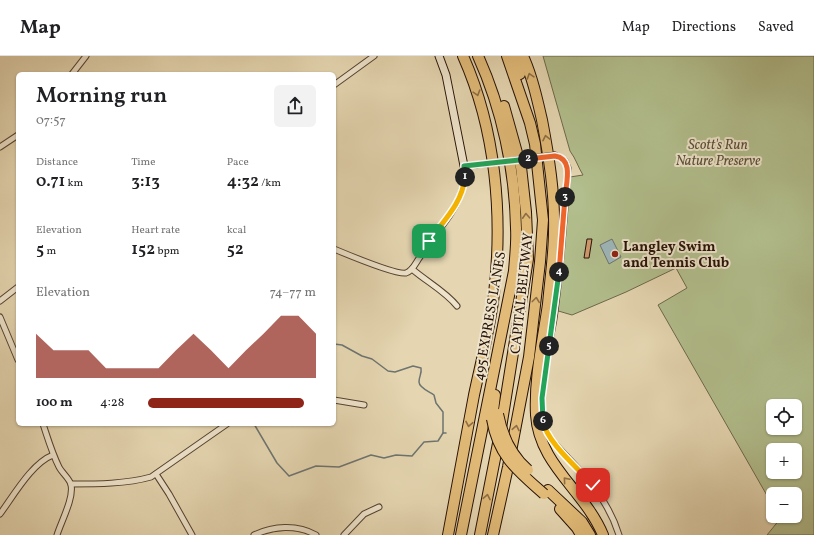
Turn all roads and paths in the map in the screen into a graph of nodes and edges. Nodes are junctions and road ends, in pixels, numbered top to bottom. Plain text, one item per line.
1 (86, 56) edge
2 (374, 56) edge
3 (439, 56) edge
4 (463, 56) edge
5 (478, 56) edge
6 (485, 56) edge
7 (507, 56) edge
8 (514, 56) edge
9 (523, 56) edge
10 (74, 72) edge
11 (336, 84) edge
12 (530, 123) junction
13 (16, 136) edge
14 (0, 147) edge
15 (464, 166) junction
16 (336, 250) edge
17 (528, 259) junction
18 (412, 269) junction
19 (514, 271) junction
20 (16, 289) edge
21 (0, 301) edge
22 (457, 306) dead end
23 (0, 317) edge
24 (16, 355) edge
25 (336, 400) edge
26 (364, 405) dead end
27 (495, 417) junction
28 (44, 426) edge
29 (224, 426) edge
30 (501, 428) junction
31 (54, 455) junction
32 (156, 474) junction
33 (71, 484) junction
34 (546, 492) junction
35 (379, 507) dead end
36 (0, 514) edge
37 (57, 535) edge
38 (192, 535) edge
39 (254, 535) edge
40 (316, 535) edge
41 (344, 535) edge
42 (448, 535) edge
43 (461, 535) edge
44 (480, 535) edge
45 (493, 535) edge
46 (581, 535) edge
47 (590, 535) edge
48 (603, 535) edge
49 (619, 535) edge

1 - 10 street
2 - 11 street
3 - 15 street
4 -> 42 highway, CAPITAL BELTWAY
5 - 19 highway, 495 EXPRESS LANES
17 -> 6 highway, 495 EXPRESS LANES
7 - 12 highway, CAPITAL BELTWAY
8 - 12 highway
48 -> 9 highway
45 -> 12 highway, CAPITAL BELTWAY
13 - 14 street
15 - 18 street
15 - 49 street, bridge
16 - 18 street
17 - 27 highway
17 - 30 highway, 495 EXPRESS LANES
18 - 22 street
19 - 27 highway
19 - 43 highway, 495 EXPRESS LANES
20 - 21 street
23 - 24 street
25 - 26 street
27 - 30 highway, bridge
27 - 34 highway, bridge
28 - 31 street
29 - 32 street
30 - 34 highway, bridge
44 -> 30 highway, 495 EXPRESS LANES
31 - 33 street
31 - 36 street
32 - 33 street
32 - 38 street
33 - 37 street
34 - 46 highway
34 - 47 highway
35 - 41 street
39 - 40 street

